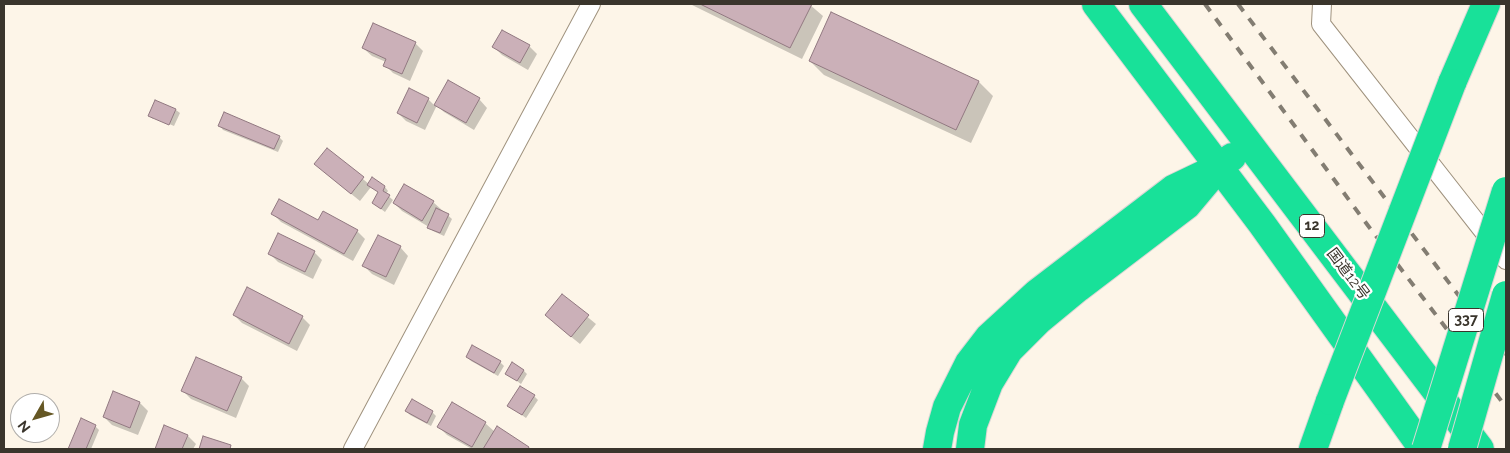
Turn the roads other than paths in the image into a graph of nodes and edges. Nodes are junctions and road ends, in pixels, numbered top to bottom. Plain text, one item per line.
1 (591, 4) edge
2 (1096, 4) edge
3 (1143, 4) edge
4 (1322, 4) edge
5 (1486, 4) edge
6 (1249, 144) junction
7 (1219, 167) junction
8 (1506, 191) edge
9 (1506, 260) edge
10 (1506, 295) edge
11 (352, 449) edge
12 (937, 449) edge
13 (970, 449) edge
14 (1313, 449) edge
15 (1424, 449) edge
16 (1462, 449) edge
17 (1480, 449) edge

1 - 11 street
2 - 7 highway
3 - 6 highway, 国道12号 / 12
4 - 9 street
5 - 14 highway, bridge
6 - 7 highway
6 - 17 highway, 国道12号 / 12
7 - 12 highway
7 - 13 highway
7 - 15 highway
8 - 15 highway, 337, bridge
10 - 16 highway, 337, bridge

